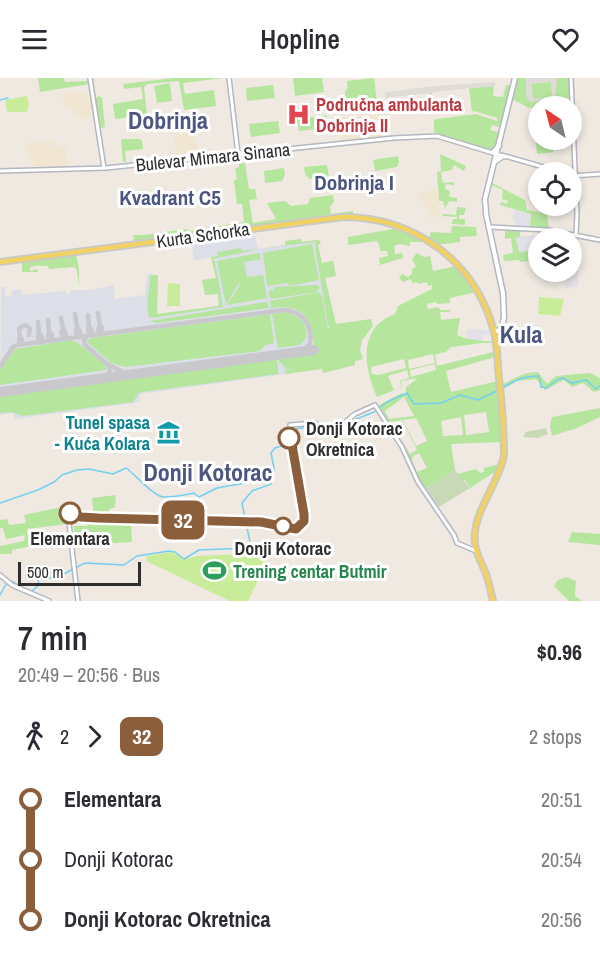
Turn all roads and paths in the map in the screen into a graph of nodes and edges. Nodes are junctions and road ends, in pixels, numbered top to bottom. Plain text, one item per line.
1 (229, 78) edge
2 (515, 78) edge
3 (571, 78) edge
4 (90, 79) edge
5 (494, 153) junction
6 (238, 154) junction
7 (505, 157) junction
8 (495, 161) junction
9 (573, 162) edge
10 (528, 163) edge
11 (104, 168) junction
12 (0, 171) edge
13 (600, 174) edge
14 (582, 175) edge
15 (489, 227) junction
16 (528, 229) edge
17 (582, 236) edge
18 (600, 240) edge
19 (0, 262) edge
20 (497, 328) junction
21 (476, 552) junction
22 (0, 575) edge
23 (49, 601) edge
24 (78, 601) edge
25 (493, 601) edge

1 - 6 street
2 - 5 main road
3 - 9 street
4 - 11 street
5 - 6 street, Bulevar Mimara Sinana
5 - 7 street, Bulevar Mimara Sinana
5 - 8 main road
6 - 11 street, Bulevar Mimara Sinana
7 - 8 main road
7 - 10 street, Bulevar Mimara Sinana
8 - 15 main road
11 - 12 street, Bulevar Mimara Sinana
13 - 14 street
15 - 16 street
15 - 20 main road
17 - 18 street
19 - 20 main road, Kurta Schorka
20 - 21 main road
21 - 24 street
21 - 25 main road
22 - 23 street

